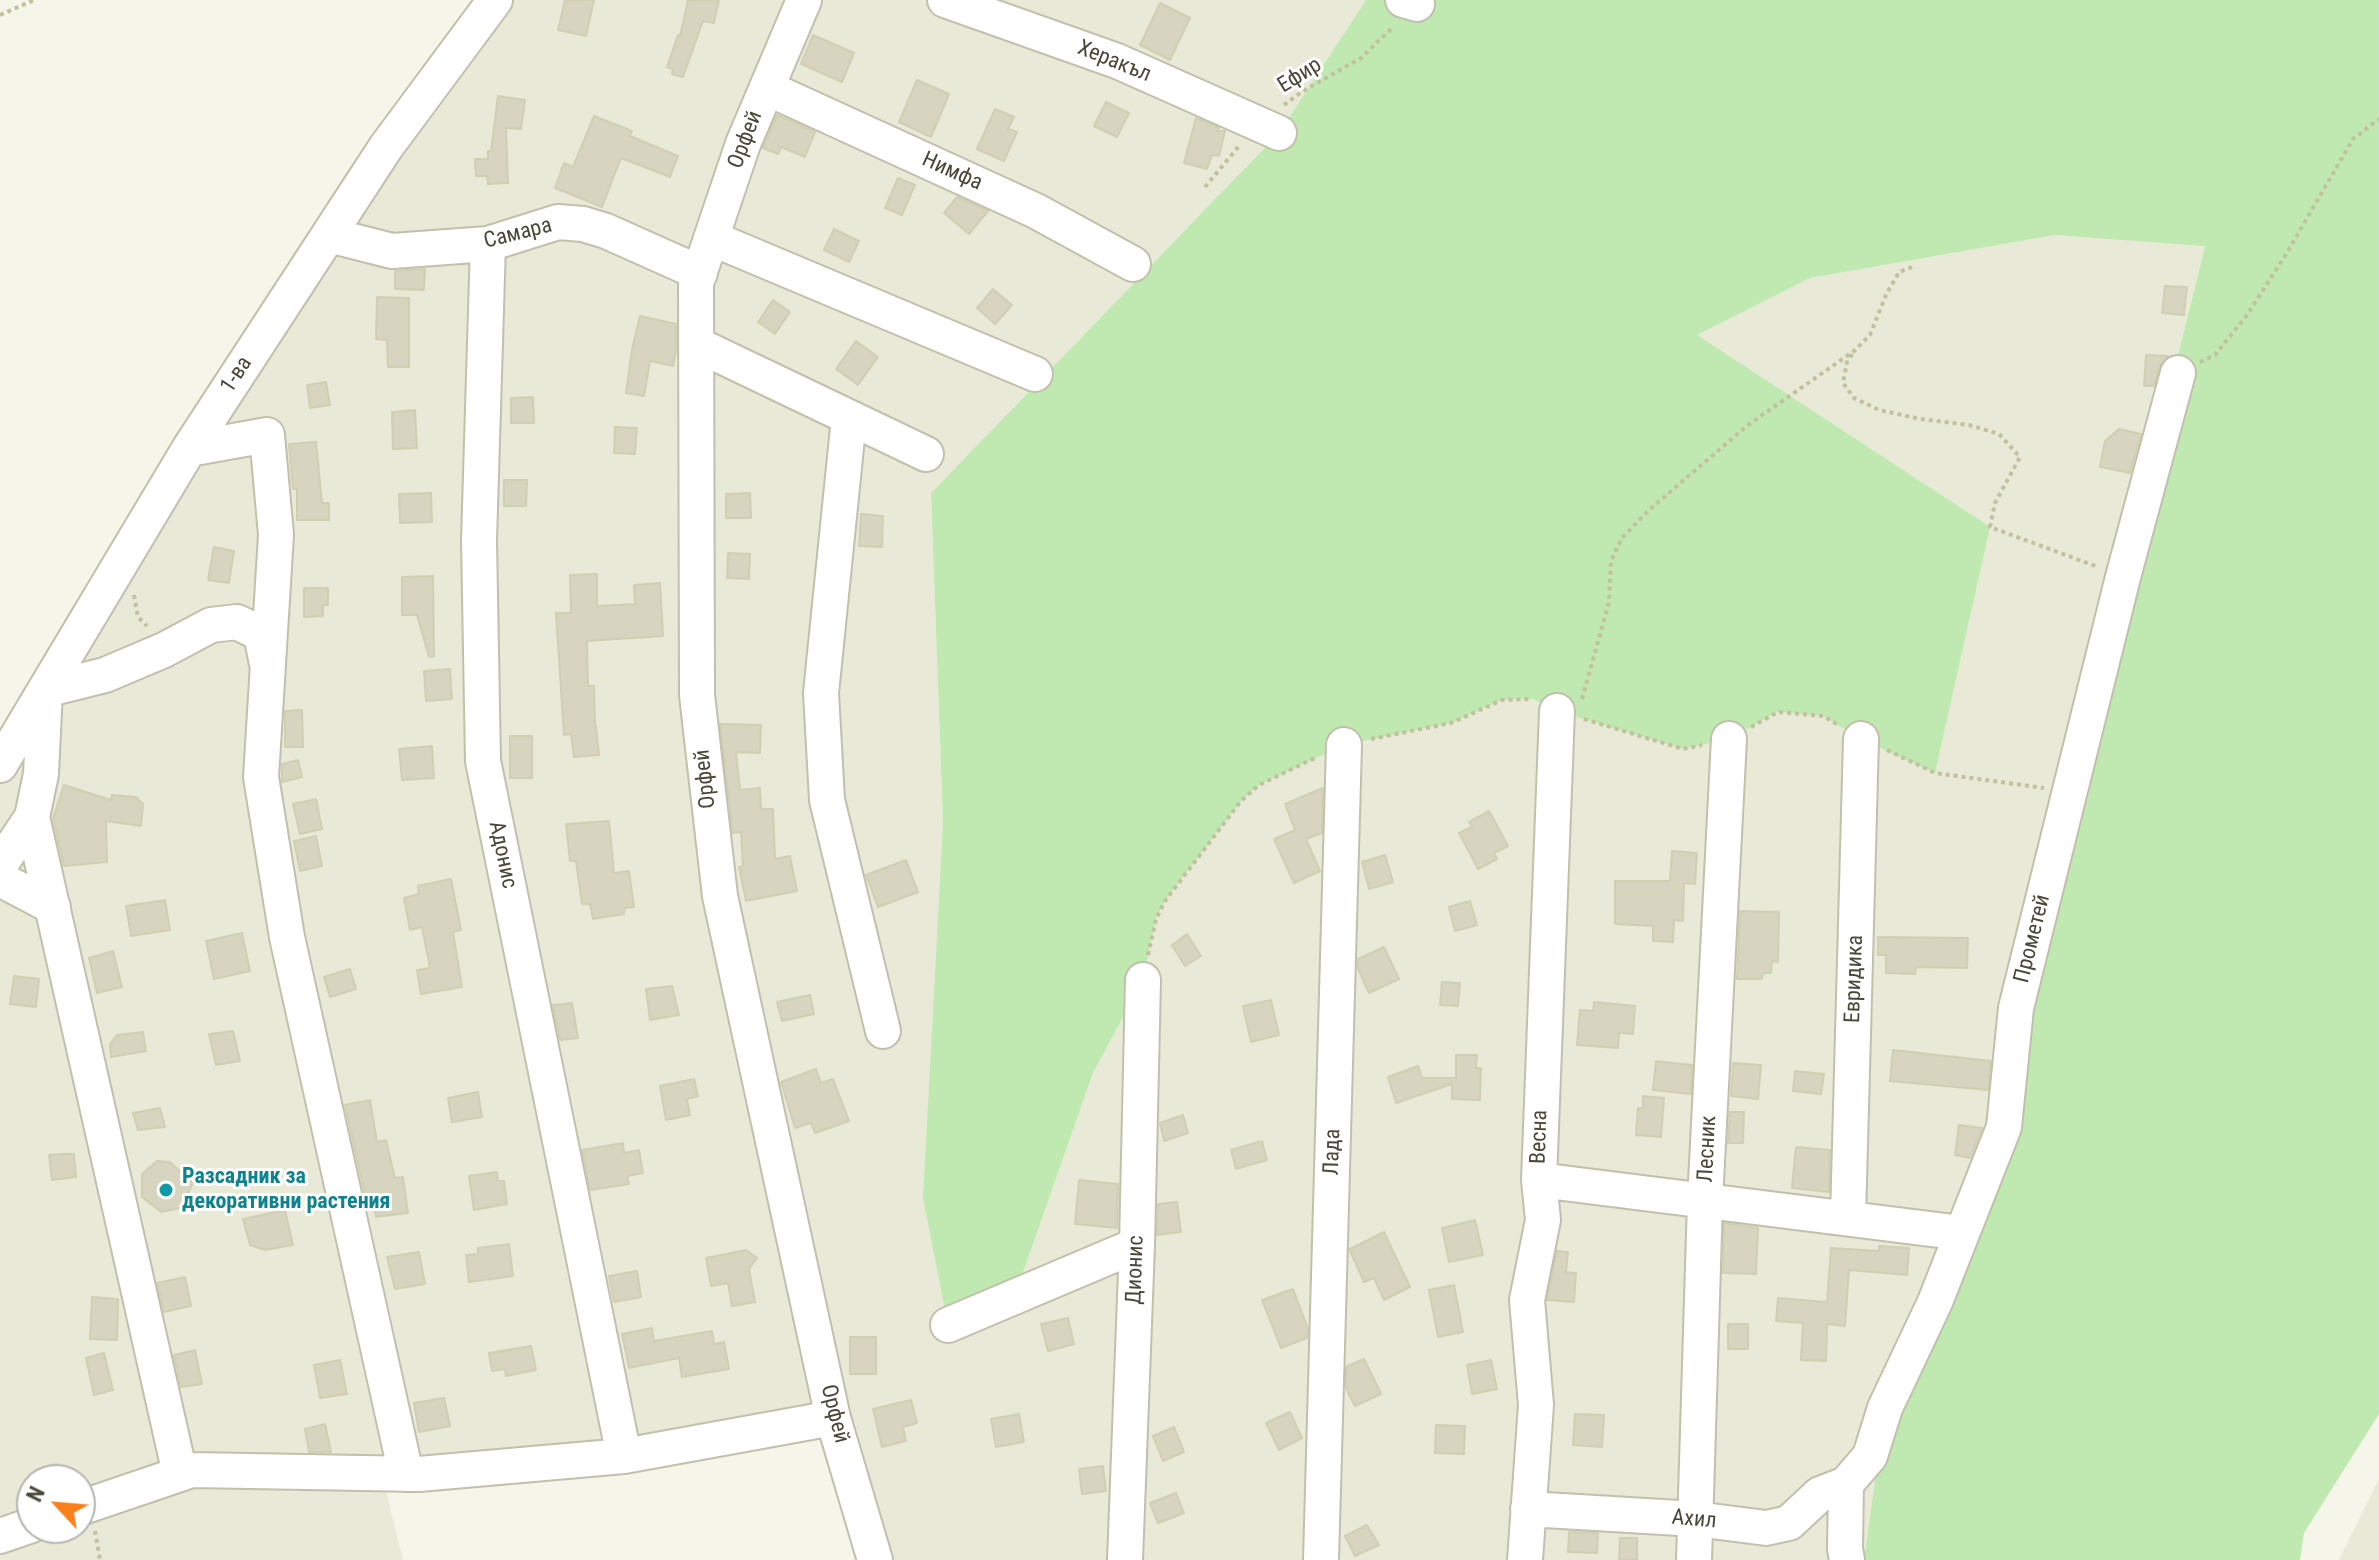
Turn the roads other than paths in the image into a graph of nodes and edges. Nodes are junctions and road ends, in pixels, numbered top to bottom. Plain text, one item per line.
1 (495, 0) edge
2 (804, 0) edge
3 (945, 0) edge
4 (767, 88) junction
5 (1269, 128) road end
6 (329, 235) junction
7 (711, 238) junction
8 (488, 244) junction
9 (1133, 264) dead end
10 (700, 273) junction
11 (698, 345) junction
12 (2178, 373) road end
13 (1035, 374) dead end
14 (849, 418) junction
15 (189, 449) junction
16 (926, 454) dead end
17 (269, 672) junction
18 (45, 690) junction
19 (1569, 707) road end
20 (1729, 739) dead end
21 (1861, 739) dead end
22 (1344, 745) dead end
23 (0, 765) edge
24 (32, 817) junction
25 (0, 865) edge
26 (0, 879) edge
27 (53, 907) junction
28 (1143, 980) dead end
29 (883, 1031) dead end
30 (1539, 1180) junction
31 (1705, 1201) junction
32 (1848, 1218) junction
33 (1962, 1233) junction
34 (1137, 1245) junction
35 (948, 1325) dead end
36 (833, 1418) junction
37 (624, 1456) junction
38 (180, 1474) junction
39 (406, 1474) junction
40 (1846, 1484) junction
41 (96, 1503) edge
42 (1528, 1509) junction
43 (1696, 1519) junction
44 (875, 1560) edge
45 (1125, 1560) edge
46 (1321, 1560) edge
47 (1525, 1560) edge
48 (1694, 1560) edge
49 (1847, 1560) edge

1 - 6 street, 1-ва
2 - 4 street, Орфей
3 - 5 street, Херакъл
4 - 7 street, Орфей
4 - 9 street, Нимфа
6 - 8 street, Самара
6 - 15 street, 1-ва
7 - 10 street, Орфей
7 - 13 street
8 - 10 street, Самара
8 - 37 street, Адонис
10 - 11 street, Орфей
11 - 14 street
11 - 36 street, Орфей
12 - 33 street, Прометей
14 - 16 street
14 - 29 street
15 - 17 street
15 - 18 street, 1-ва
17 - 18 street
17 - 39 street
18 - 23 street, 1-ва
18 - 24 street
19 - 30 street, Весна
20 - 31 street, Лесник
21 - 32 street, Евридика
22 - 46 street, Лада
24 - 25 street
24 - 27 street
26 - 27 street
27 - 38 street
28 - 34 street, Дионис
30 - 31 street
30 - 42 street, Весна
31 - 32 street
31 - 43 street, Лесник
32 - 33 street
33 - 40 street, Прометей
34 - 35 street
34 - 45 street, Дионис
36 - 37 street
36 - 44 street, Орфей
37 - 39 street
38 - 39 street
38 - 41 street
40 - 43 street, Ахил
40 - 49 street
42 - 43 street, Ахил
42 - 47 street, Весна
43 - 48 street, Лесник

